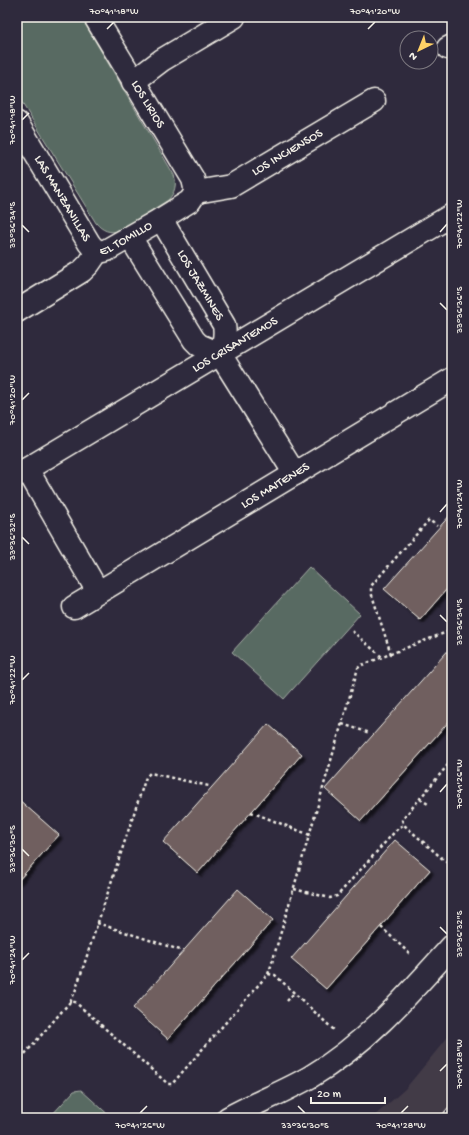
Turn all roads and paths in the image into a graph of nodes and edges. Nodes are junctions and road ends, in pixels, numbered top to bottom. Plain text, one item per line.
1 (95, 17) edge
2 (234, 17) edge
3 (133, 82) junction
4 (374, 101) dead end
5 (17, 123) edge
6 (23, 147) edge
7 (196, 192) junction
8 (452, 215) edge
9 (161, 220) junction
10 (130, 237) junction
11 (98, 251) junction
12 (17, 311) edge
13 (220, 354) junction
14 (452, 379) edge
15 (22, 472) edge
16 (296, 474) junction
17 (437, 526) dead end
18 (98, 592) junction
19 (74, 606) dead end
20 (452, 630) edge
21 (352, 631) dead end
22 (391, 654) junction
23 (382, 658) junction
24 (342, 724) junction
25 (370, 733) dead end
26 (452, 760) edge
27 (209, 786) dead end
28 (420, 799) junction
29 (428, 804) dead end
30 (251, 812) dead end
31 (404, 825) junction
32 (310, 835) junction
33 (452, 867) edge
34 (294, 889) junction
35 (97, 923) junction
36 (381, 927) dead end
37 (452, 946) edge
38 (183, 951) dead end
39 (413, 957) dead end
40 (268, 974) junction
41 (294, 993) junction
42 (287, 1001) dead end
43 (70, 1002) junction
44 (339, 1035) dead end
45 (17, 1063) edge
46 (452, 1113) edge
47 (228, 1118) edge
48 (448, 1118) edge

1 - 3 street, LOS LIRIOS
2 - 3 street
3 - 7 street, LOS LIRIOS
4 - 7 street, LOS INCIENSOS
5 - 6 street, LAS MANZANILLAS
6 - 11 street, LAS MANZANILLAS
7 - 9 street, EL TOMILLO
8 - 13 street, LOS CRISANTEMOS
9 - 10 street, EL TOMILLO
9 - 13 street, LOS JAZMINES
10 - 11 street, EL TOMILLO
10 - 13 street
11 - 12 street, EL TOMILLO
13 - 15 street, LOS CRISANTEMOS
13 - 16 street
14 - 16 street, LOS MAITENES
15 - 18 street
16 - 18 street, LOS MAITENES
17 - 22 path
18 - 19 street, LOS MAITENES
20 - 22 path
21 - 23 path
22 - 23 path
23 - 24 path
24 - 25 path
24 - 32 path
26 - 28 path
27 - 35 path
28 - 29 path
28 - 31 path
30 - 32 path
31 - 33 path
31 - 34 path
32 - 34 path
34 - 40 path
35 - 38 path
35 - 43 path
36 - 39 path
37 - 47 street
40 - 41 path
40 - 43 path
41 - 42 path
41 - 44 path
43 - 45 path
46 - 48 lane

